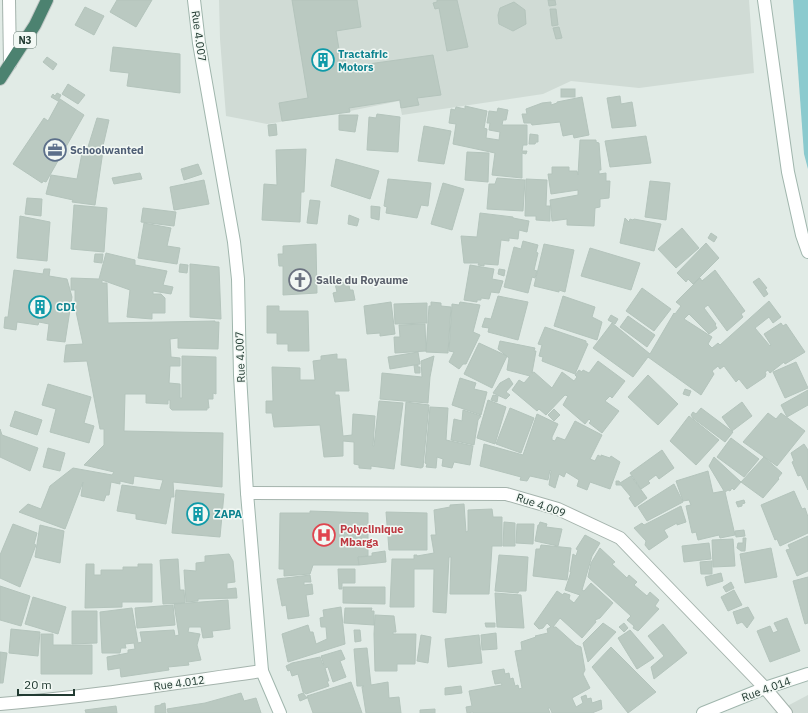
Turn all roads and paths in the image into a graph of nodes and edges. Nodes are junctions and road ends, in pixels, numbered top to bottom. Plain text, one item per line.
1 (9, 0) edge
2 (47, 0) edge
3 (194, 0) edge
4 (764, 0) edge
5 (10, 64) junction
6 (0, 79) edge
7 (808, 252) edge
8 (247, 493) junction
9 (262, 671) junction
10 (808, 674) edge
11 (765, 688) junction
12 (0, 704) edge
13 (280, 713) edge
14 (702, 713) edge
15 (786, 713) edge

1 - 5 main road
2 - 5 highway, N3
3 - 8 main road, Rue 4.007
4 - 7 main road
5 - 6 highway, N3
8 - 9 main road, Rue 4.007
8 - 11 main road, Rue 4.009
9 - 12 main road, Rue 4.012
9 - 13 main road, Rue 4.007
10 - 11 main road, Rue 4.014
11 - 14 main road, Rue 4.014
11 - 15 main road, Rue 4.009

